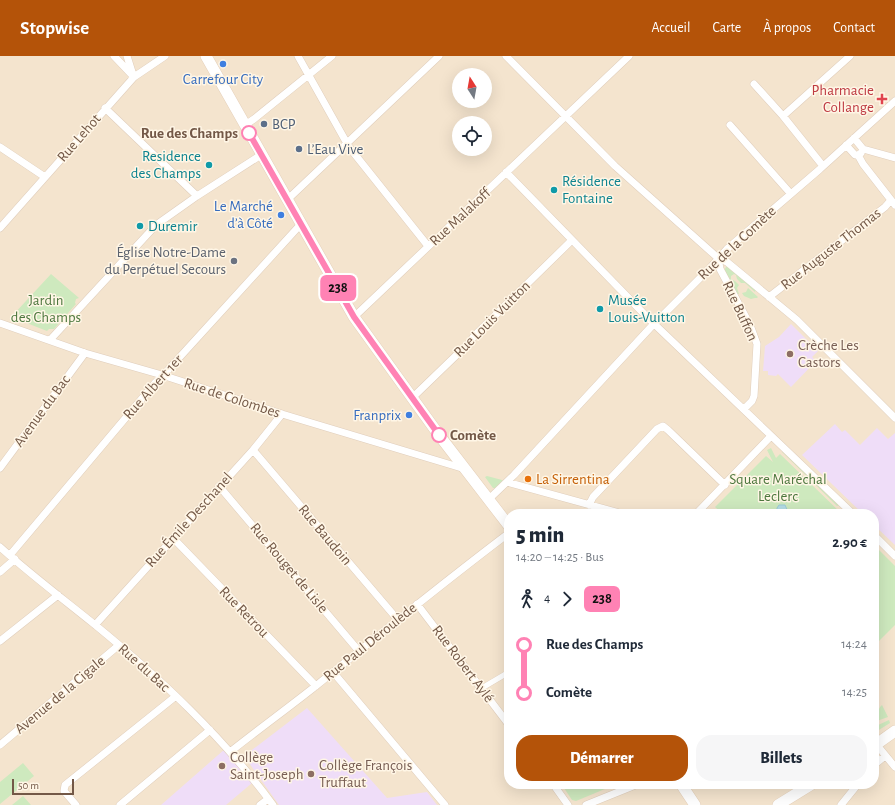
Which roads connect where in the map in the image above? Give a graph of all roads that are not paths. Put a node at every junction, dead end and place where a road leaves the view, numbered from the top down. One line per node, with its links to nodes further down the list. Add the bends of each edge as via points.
1 (114, 56): 12 (street)
2 (127, 56): 12 (street)
3 (165, 56): 12 (street, Rue Lehot)
4 (206, 56): 18 (main road)
5 (298, 56): 11 (street)
6 (332, 56): 11 (street)
7 (439, 56): 21 (street)
8 (506, 56): 17 (street)
9 (629, 56): 17 (street, Rue Malakoff)
10 (850, 56): 16 (street)
11 (308, 75): 18 (street); 21 (street)
12 (134, 77): 15 (street, Rue Lehot)
13 (754, 84): 16 (street)
14 (895, 101): 20 (street, Rue de la Comète)
15 (105, 108): 29 (street, Rue Lehot); 31 (street)
16 (783, 116): 27 (street)
17 (566, 117): 28 (street, Rue Malakoff); 38 (street, via 615,166)
18 (245, 125): 25 (main road)
19 (730, 125): 30 (street)
20 (854, 138): 22 (street, Rue de la Comète); 24 (street)
21 (347, 142): 32 (street); 37 (street)
22 (846, 145): 24 (street, via 855,155); 27 (street, Rue de la Comète)
23 (0, 147): 29 (street)
24 (860, 152): 26 (street); 33 (street, via 863,164)
25 (261, 155): 31 (street); 32 (main road)
26 (895, 158)
27 (823, 166): 30 (street, Rue de la Comète)
28 (506, 172): 36 (street); 37 (street, Rue Malakoff)
29 (45, 177): 35 (street, Rue Lehot)
30 (791, 194): 38 (street, Rue de la Comète)
31 (197, 196): 43 (street, via 156,225)
32 (288, 199): 34 (main road)
33 (893, 203): 39 (street, Rue Auguste Thomas)
34 (301, 224): 40 (main road); 45 (street, Rue Albert 1er)
35 (0, 228)
36 (572, 240): 42 (street); 46 (street, Rue Louis Vuitton)
37 (428, 246): 40 (street, Rue Malakoff)
38 (718, 258): 39 (street, via 727,262); 42 (street, Rue de la Comète); 47 (street, Rue Buffon, via 720,269 750,325 757,344 754,396)
39 (769, 297): 49 (street, via 810,332)
40 (354, 317): 46 (main road)
41 (0, 323): 43 (street, Rue de Colombes)
42 (655, 324): 47 (street); 54 (street, Rue de la Comète)
43 (50, 340): 44 (street, Rue de Colombes)
44 (85, 353): 45 (street, Rue de Colombes); 52 (street, Avenue du Bac)
45 (162, 376): 48 (street, Rue de Colombes); 68 (street, Rue Albert 1er)
46 (412, 398): 53 (main road)
47 (744, 409): 50 (street)
48 (282, 414): 51 (street, Rue Émile Deschanel); 53 (street, Rue de Colombes)
49 (895, 418)
50 (771, 436): 55 (street); 61 (street)
51 (253, 450): 56 (street, Rue Émile Deschanel); 72 (street, Rue Baudoin)
52 (0, 468)
53 (466, 470): 57 (main road)
54 (507, 482): 57 (street, Rue de la Comète); 58 (street)
55 (725, 485): 58 (street, via 663,426 641,446); 60 (street)
56 (219, 486): 64 (street, Rue Émile Deschanel); 76 (street, Rue Rouget de Lisle)
57 (489, 499): 62 (main road)
58 (589, 505): 59 (street)
59 (604, 509)
60 (701, 509)
61 (848, 509)
62 (504, 519)
63 (504, 537): 71 (street, Rue Paul Déroulède)
64 (173, 538): 73 (street, Rue Émile Deschanel); 79 (street, Rue Retrou)
65 (879, 540): 67 (street)
66 (0, 547): 68 (street, Rue du Bac)
67 (895, 556)
68 (12, 557): 69 (street, Rue Albert 1er); 70 (street, Rue du Bac)
69 (0, 572)
70 (58, 595): 73 (street, Rue du Bac); 74 (street)
71 (417, 604): 72 (street, Rue Paul Déroulède); 80 (street, Rue Robert Aylé)
72 (398, 620): 76 (street, Rue Paul Déroulède)
73 (95, 625): 75 (street, Rue du Bac)
74 (0, 641)
75 (119, 645): 81 (street, Rue du Bac); 86 (street, Avenue de la Cigale)
76 (358, 650): 77 (street, Rue Paul Déroulède)
77 (333, 672): 79 (street, Rue Paul Déroulède); 102 (street)
78 (504, 675): 80 (street)
79 (316, 686): 88 (street, Rue Paul Déroulède)
80 (482, 688): 82 (street, Rue Robert Aylé)
81 (176, 696): 83 (street, Rue du Bac); 98 (street, via 65,785 64,791)
82 (504, 717)
83 (210, 730): 88 (street, Rue du Bac); 99 (street)
84 (895, 731): 85 (main road)
85 (879, 742)
86 (0, 745)
87 (879, 749): 89 (street)
88 (230, 752): 97 (street, Rue du Bac)
89 (885, 756): 90 (street); 91 (street)
90 (879, 761)
91 (895, 767)
92 (557, 789): 103 (street)
93 (626, 789): 104 (street)
94 (684, 789): 105 (main road)
95 (804, 789): 106 (main road)
96 (854, 789): 107 (street)
97 (268, 799): 100 (street); 101 (street, Rue du Bac)
98 (76, 805)
99 (120, 805)
100 (260, 805)
101 (273, 805)
102 (445, 805)
103 (568, 805)
104 (586, 805)
105 (695, 805)
106 (778, 805)
107 (841, 805)

